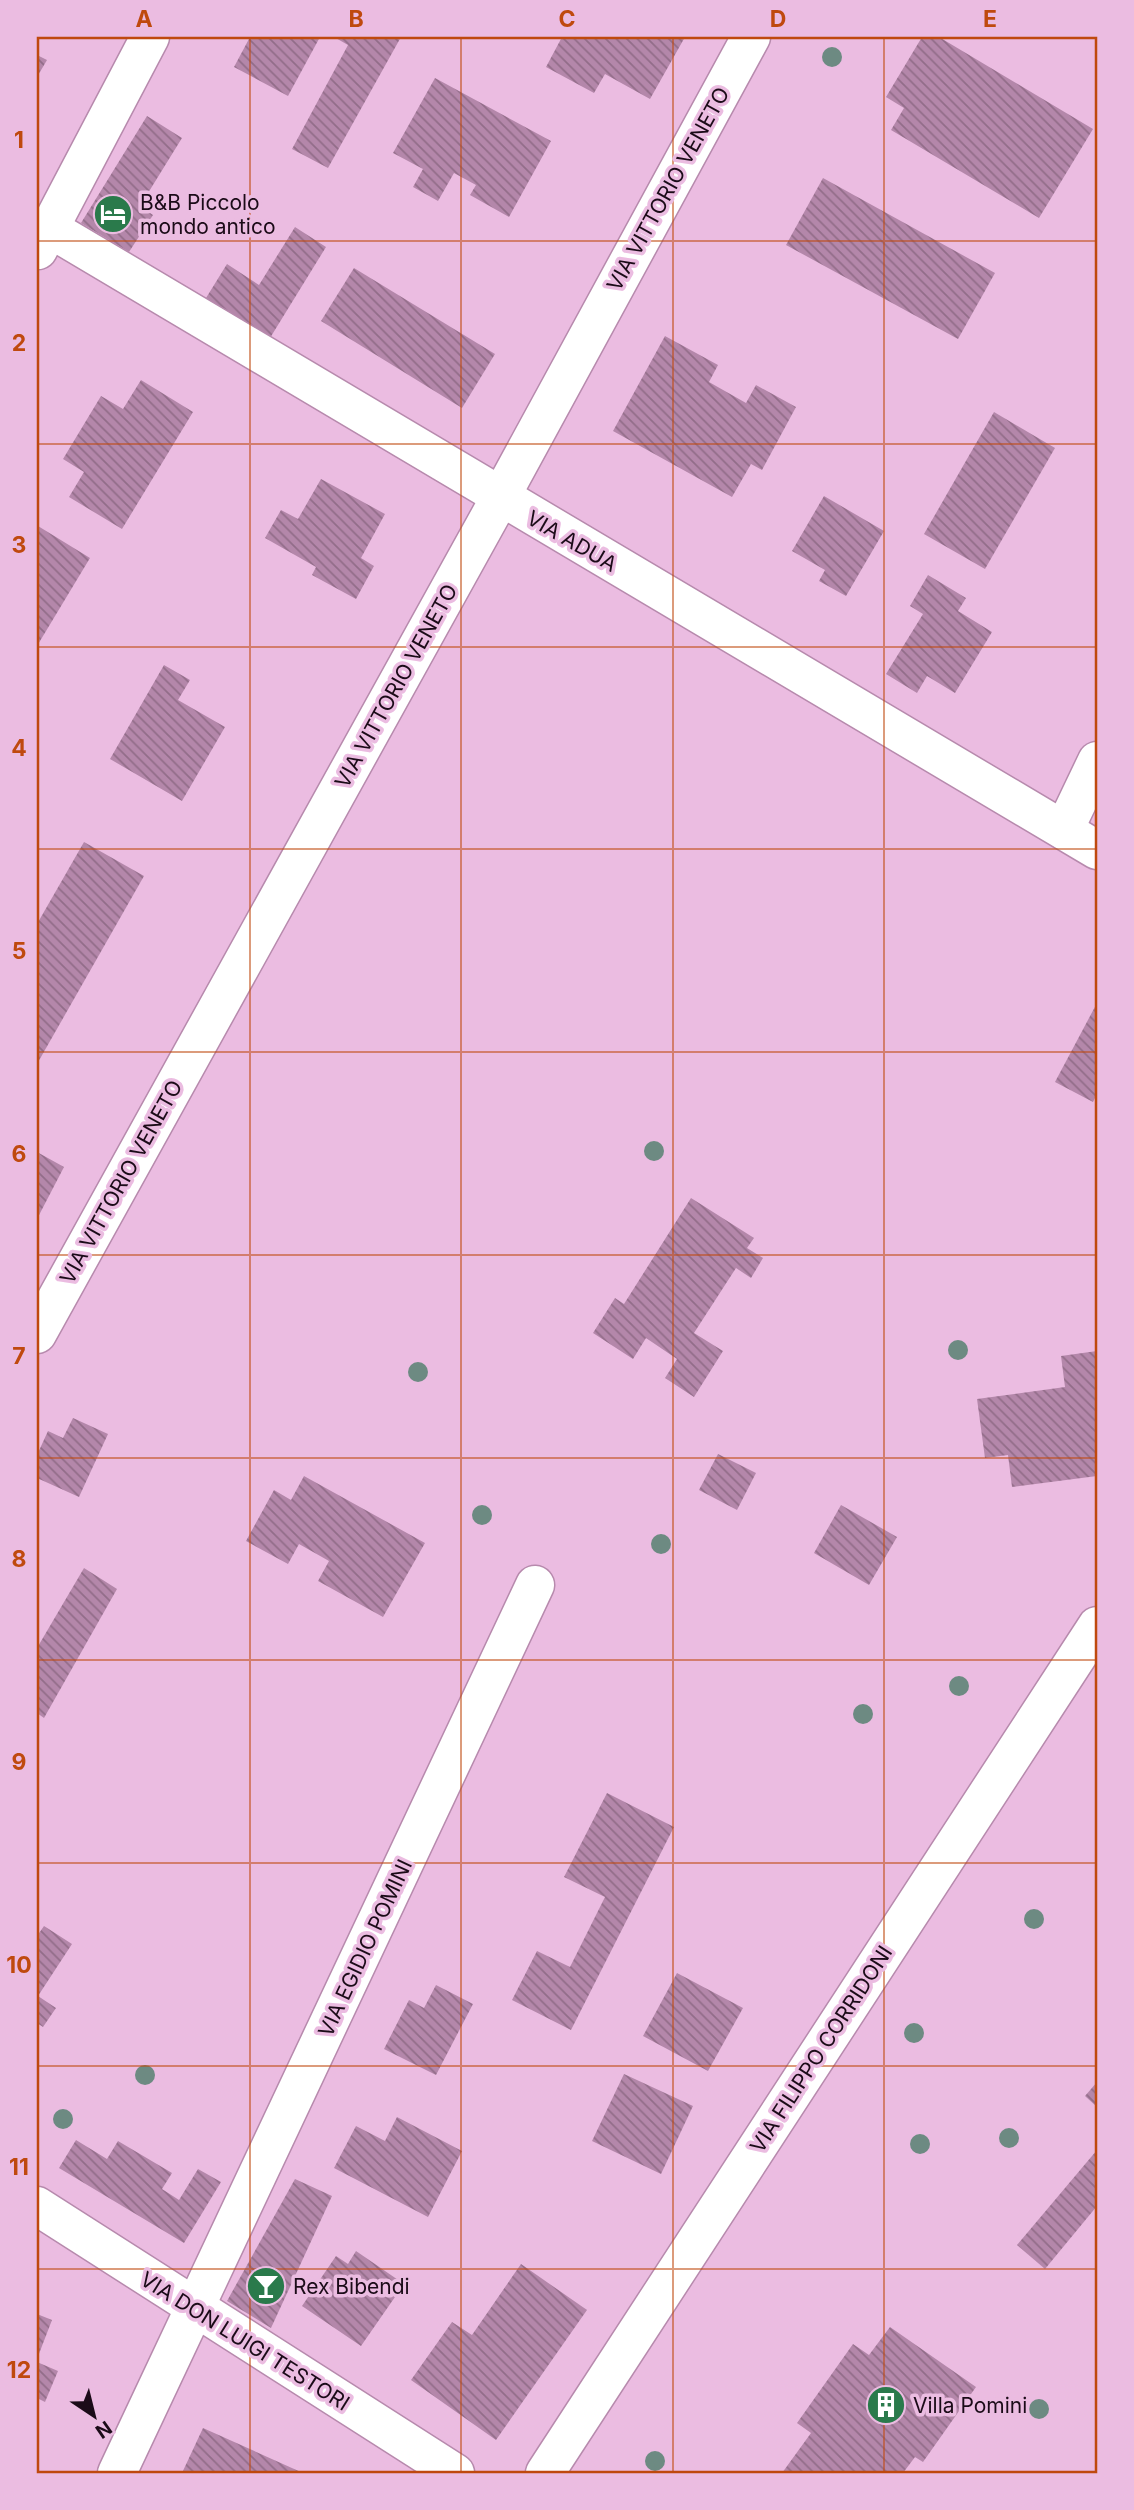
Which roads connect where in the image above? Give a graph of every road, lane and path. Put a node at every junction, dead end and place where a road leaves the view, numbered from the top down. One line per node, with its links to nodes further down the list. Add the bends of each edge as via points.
1 (150, 37): 3 (street)
2 (751, 37): 4 (street, VIA VITTORIO VENETO)
3 (43, 240): 4 (street, VIA ADUA)
4 (500, 498): 6 (street, VIA ADUA); 8 (street, VIA VITTORIO VENETO)
5 (1097, 761): 6 (street)
6 (1064, 830): 7 (street, VIA ADUA)
7 (1097, 850)
8 (37, 1334)
9 (535, 1585): 12 (street, VIA EGIDIO POMINI)
10 (1097, 1626): 15 (street, VIA FILIPPO CORRIDONI)
11 (37, 2206): 12 (street, VIA DON LUIGI TESTORI)
12 (196, 2310): 13 (street, VIA EGIDIO POMINI); 14 (street, VIA DON LUIGI TESTORI)
13 (117, 2473)
14 (455, 2473)
15 (545, 2473)

